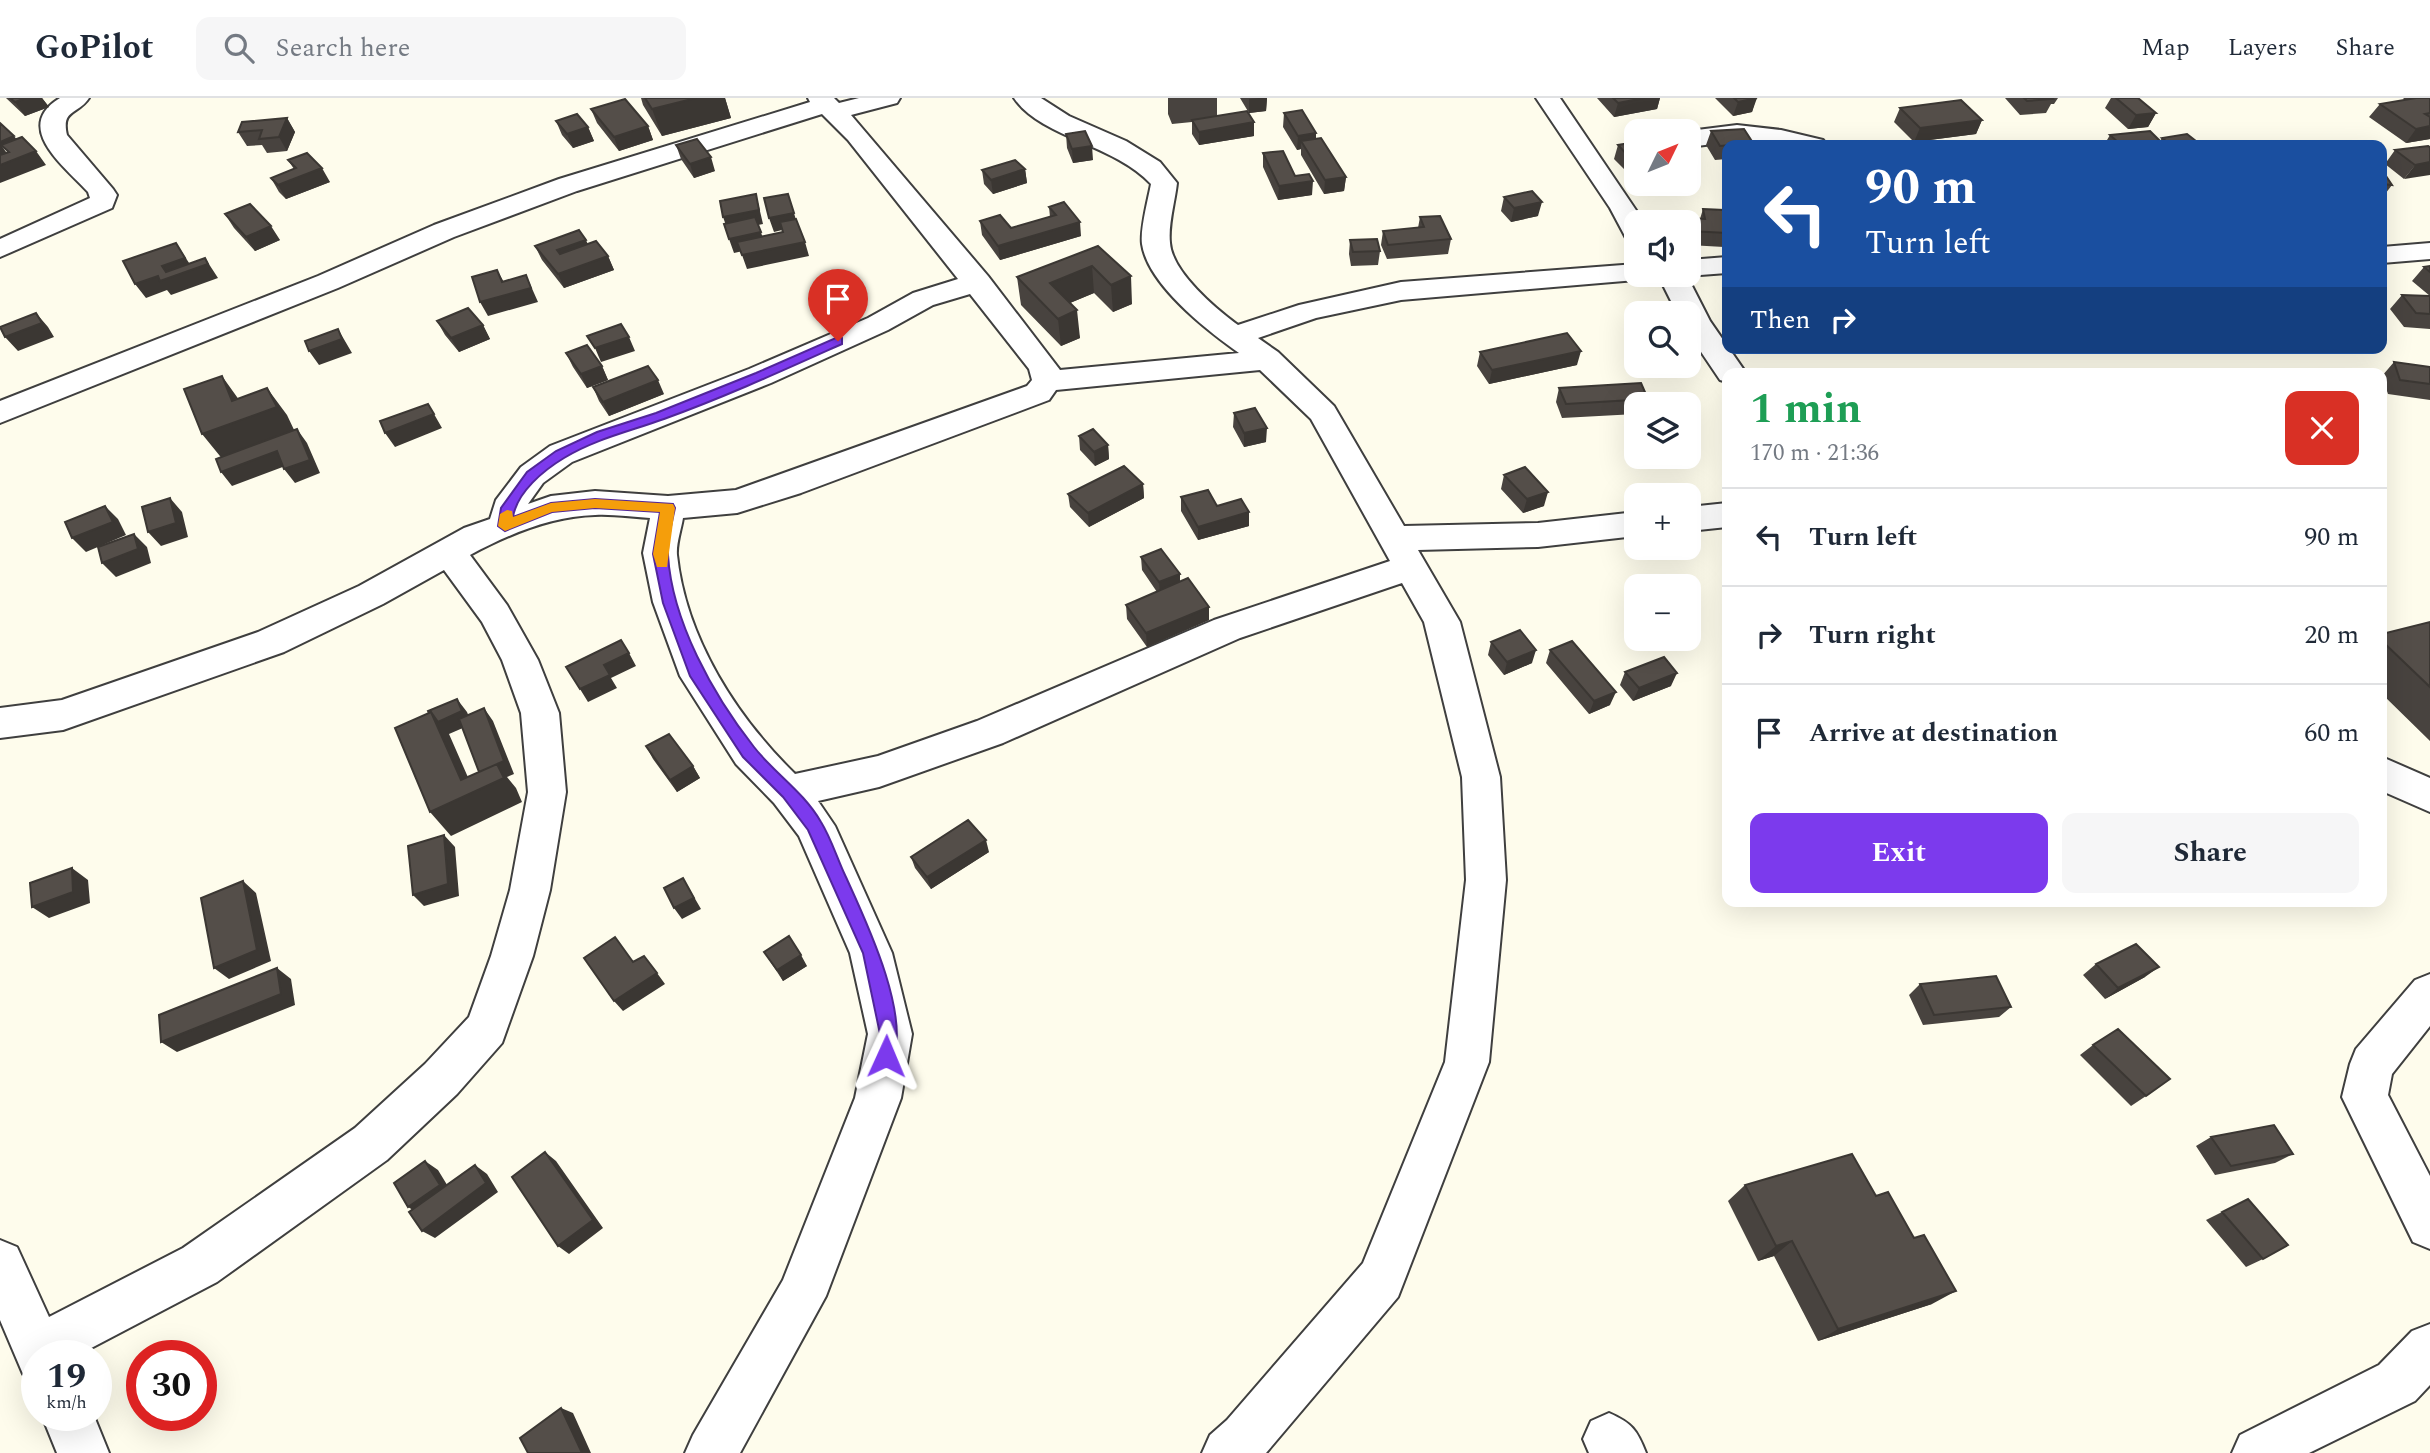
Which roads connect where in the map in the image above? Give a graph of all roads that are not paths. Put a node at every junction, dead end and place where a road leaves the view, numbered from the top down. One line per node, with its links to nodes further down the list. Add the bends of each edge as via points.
1 (78, 98): 11 (street, via 55,113 52,135 99,187 103,202)
2 (888, 98): 5 (street)
3 (1026, 98): 19 (street, via 1073,130 1152,167 1164,183 1156,244 1170,275 1209,318)
4 (1548, 98): 9 (street)
5 (827, 105): 17 (street); 23 (street, via 568,185)
6 (1701, 137): 7 (street, via 1745,131)
7 (1796, 140)
8 (1620, 151): 9 (street)
9 (1586, 157): 10 (street)
10 (1624, 210)
11 (0, 249)
12 (2430, 251): 13 (street)
13 (2387, 255)
14 (1722, 265): 15 (street)
15 (1701, 267)
16 (1624, 273): 19 (street, via 1401,291 1310,311)
17 (978, 282): 22 (street, via 1044,367); 28 (street, via 923,299 760,376 561,454 532,475 508,508)
18 (1678, 287): 21 (street)
19 (1235, 336): 20 (street)
20 (1267, 359): 22 (street); 30 (street, via 1323,413)
21 (1728, 368)
22 (1047, 381): 24 (street, via 1038,393 789,485 737,501)
23 (0, 414)
24 (668, 508): 28 (street, via 595,503 551,508); 33 (street, via 660,554 670,603 698,676 749,753)
25 (1722, 516): 26 (street)
26 (1701, 518)
27 (1624, 525): 30 (street)
28 (505, 526): 29 (street)
29 (449, 552): 31 (street, via 271,642 63,715); 39 (street, via 495,614 520,660 540,713 547,792 530,890 487,1029 371,1144 200,1265)
30 (1403, 552): 33 (street, via 990,732 879,771); 44 (street, via 1442,622 1481,777 1486,880 1467,1062 1381,1279)
31 (0, 723)
32 (2387, 775): 34 (street)
33 (788, 792): 43 (street, via 815,826 843,884 871,953 890,1034 878,1098 801,1296)
34 (2430, 796)
35 (2430, 994): 36 (street, via 2372,1064 2365,1097)
36 (2430, 1225)
37 (0, 1264): 38 (street)
38 (35, 1340)
39 (62, 1340)
40 (2430, 1349): 45 (street, via 2397,1384)
41 (74, 1431): 42 (street)
42 (83, 1453)
43 (711, 1453)
44 (1228, 1453)
45 (2258, 1453)

